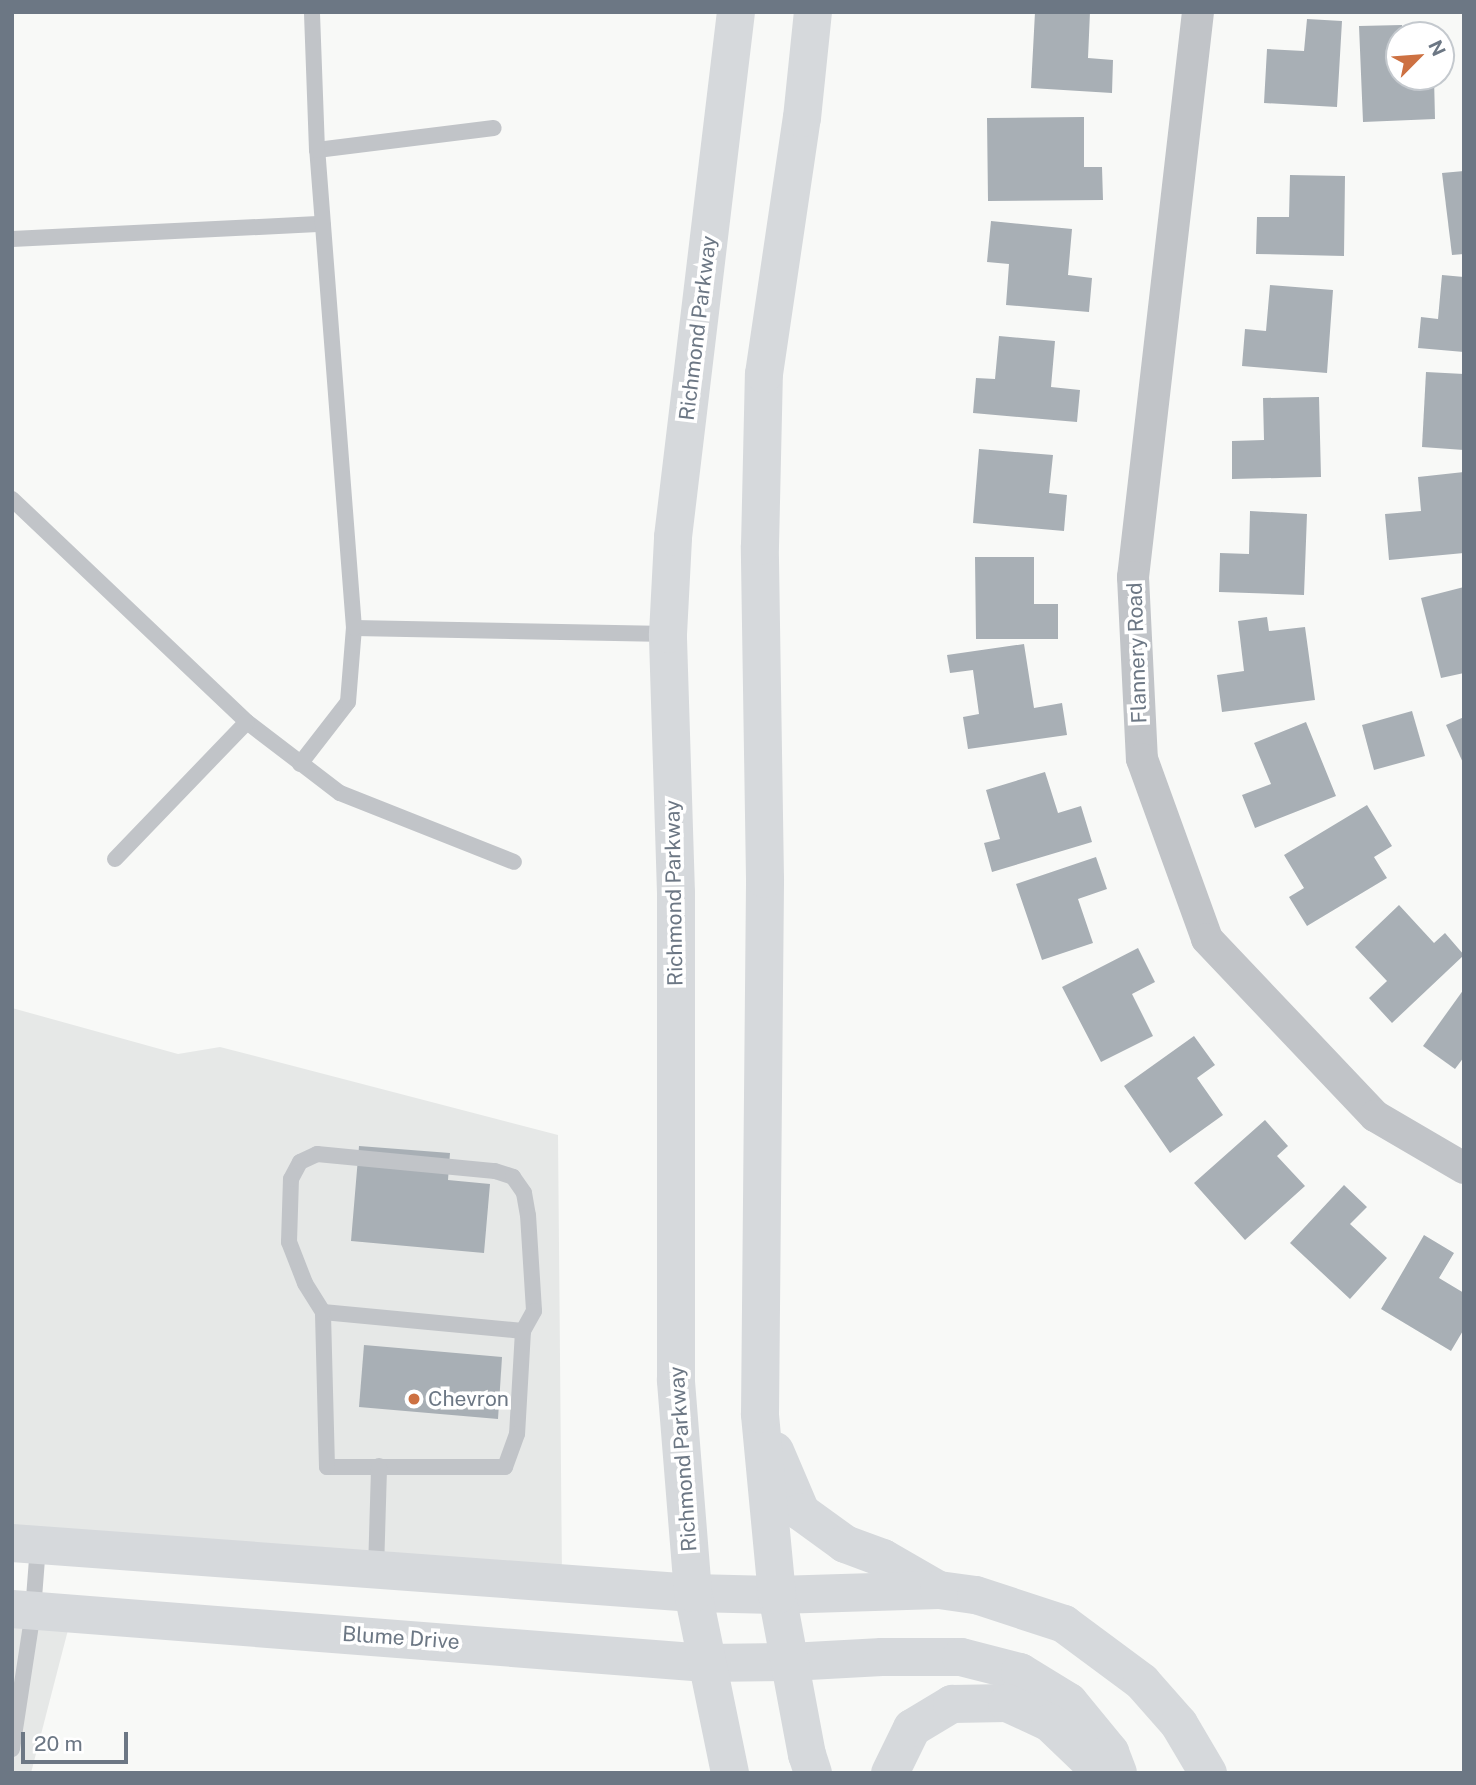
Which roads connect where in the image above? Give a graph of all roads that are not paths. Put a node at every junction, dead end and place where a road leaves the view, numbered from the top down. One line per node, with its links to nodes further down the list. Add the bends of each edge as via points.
1 (312, 12): 6 (lane)
2 (736, 12): 11 (main road, Richmond Parkway, via 673,537)
3 (813, 12): 19 (main road, via 803,118 764,374)
4 (1198, 12): 16 (street, Flannery Road, via 1133,577 1142,759 1207,939 1375,1116)
5 (494, 128): 6 (lane)
6 (317, 150): 7 (lane)
7 (323, 224): 8 (lane); 10 (lane)
8 (12, 239)
9 (12, 499): 12 (lane)
10 (354, 628): 11 (lane); 13 (lane, via 348,702)
11 (668, 634): 24 (main road, Richmond Parkway, via 676,893 676,1380)
12 (247, 722): 13 (lane); 14 (lane)
13 (300, 764): 15 (lane, via 340,793)
14 (115, 859)
15 (514, 862)
16 (1464, 1168)
17 (323, 1312): 18 (lane); 18 (lane, via 305,1283 289,1242 291,1179 300,1162 317,1154 495,1171 513,1177 524,1193 528,1214 534,1311); 20 (lane, via 327,1467)
18 (523, 1331): 20 (lane, via 517,1434 505,1467)
19 (760, 1415): 23 (main road, via 801,1512 845,1545 883,1558); 25 (main road)
20 (379, 1466): 22 (lane)
21 (25, 1544): 22 (main road); 26 (lane)
22 (376, 1570): 24 (main road)
23 (939, 1590): 25 (main road); 35 (main road, via 976,1595 1064,1624 1101,1648 1142,1682 1180,1724)
24 (693, 1593): 25 (main road); 28 (main road, Richmond Parkway)
25 (777, 1595): 27 (main road)
26 (23, 1610): 28 (main road, Blume Drive); 29 (lane)
27 (790, 1662): 28 (main road, Blume Drive); 31 (main road); 34 (main road, Blume Drive, via 961,1657 1020,1672 1069,1702 1110,1752)
28 (706, 1663): 30 (main road, Richmond Parkway)
29 (12, 1749)
30 (730, 1773)
31 (813, 1773)
32 (890, 1773): 33 (main road, via 912,1728 952,1704 1007,1703 1049,1723)
33 (1102, 1773)
34 (1118, 1773)
35 (1208, 1773)

